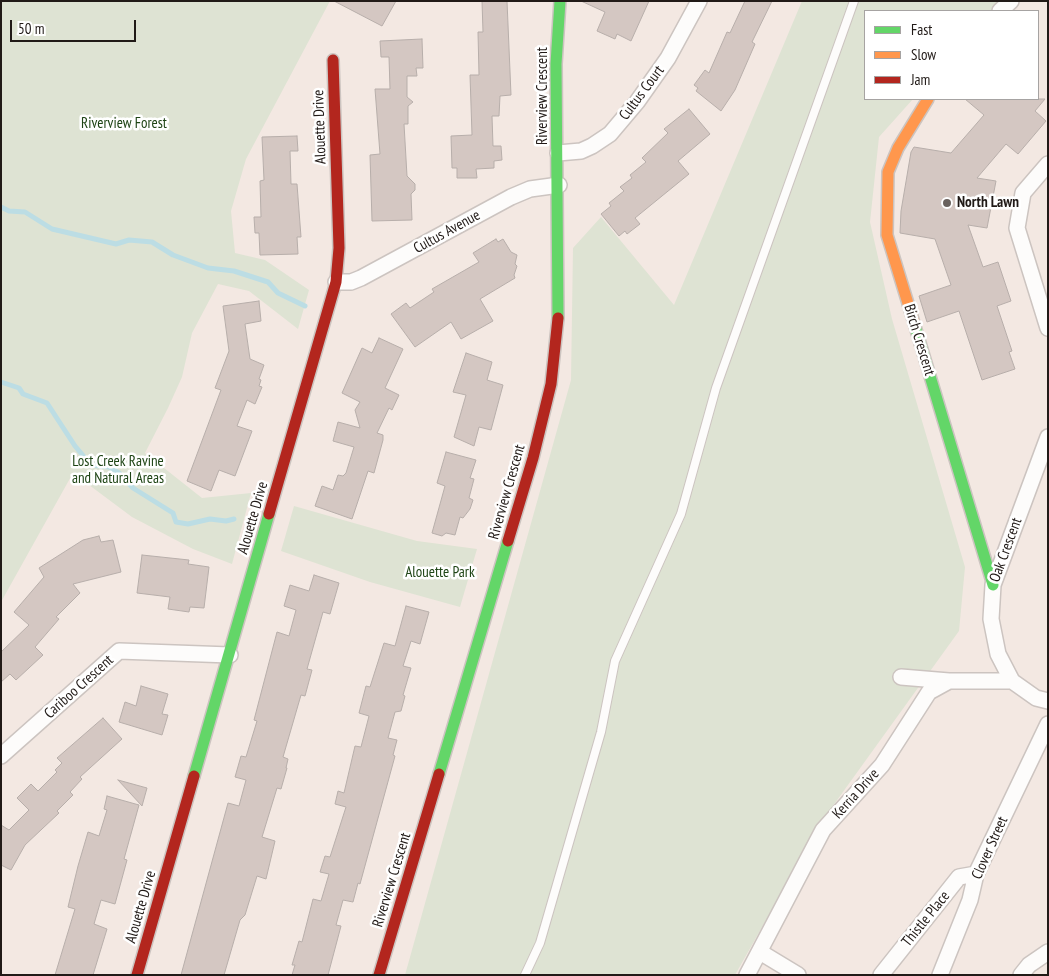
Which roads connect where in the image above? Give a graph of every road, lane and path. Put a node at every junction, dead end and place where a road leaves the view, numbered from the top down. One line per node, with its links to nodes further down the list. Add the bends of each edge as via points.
1 (560, 1): 8 (street, Riverview Crescent, via 556,64)
2 (699, 1): 8 (street, Cultus Court, via 668,58 616,128 581,151)
3 (854, 1): 27 (lane, via 716,388 681,514 615,661 601,732 540,943)
4 (1011, 1): 5 (street)
5 (1001, 10)
6 (333, 60): 11 (street, Alouette Drive, via 339,248)
7 (927, 100): 14 (street, Birch Crescent, via 898,148 888,172 887,235)
8 (558, 153): 10 (street, Riverview Crescent)
9 (1048, 164): 12 (street, via 1023,193 1017,228)
10 (559, 185): 11 (street, Cultus Avenue, via 520,193 361,278); 26 (street, Riverview Crescent, via 558,323 544,414)
11 (336, 282): 15 (street, Alouette Drive)
12 (1048, 328)
13 (1048, 437): 14 (street, Oak Crescent)
14 (993, 585): 18 (street, Oak Crescent, via 991,619 998,654)
15 (230, 655): 21 (street, Cariboo Crescent, via 119,651); 25 (street, Alouette Drive)
16 (901, 677): 17 (street)
17 (949, 681): 18 (street); 23 (street, Kerria Drive, via 929,692 882,764 823,830)
18 (1012, 681): 19 (street, Oak Crescent, via 1036,698)
19 (1048, 701)
20 (1048, 724): 22 (street, Clover Street)
21 (1, 756)
22 (976, 874): 30 (street, Thistle Place, via 959,877); 31 (street, Clover Street, via 970,900)
23 (760, 952): 28 (street, Kerria Drive); 29 (street)
24 (1048, 952): 32 (street, via 1029,965)
25 (137, 975)
26 (380, 975)
27 (524, 975)
28 (747, 975)
29 (798, 975)
30 (882, 975)
31 (940, 975)
32 (1022, 975)

